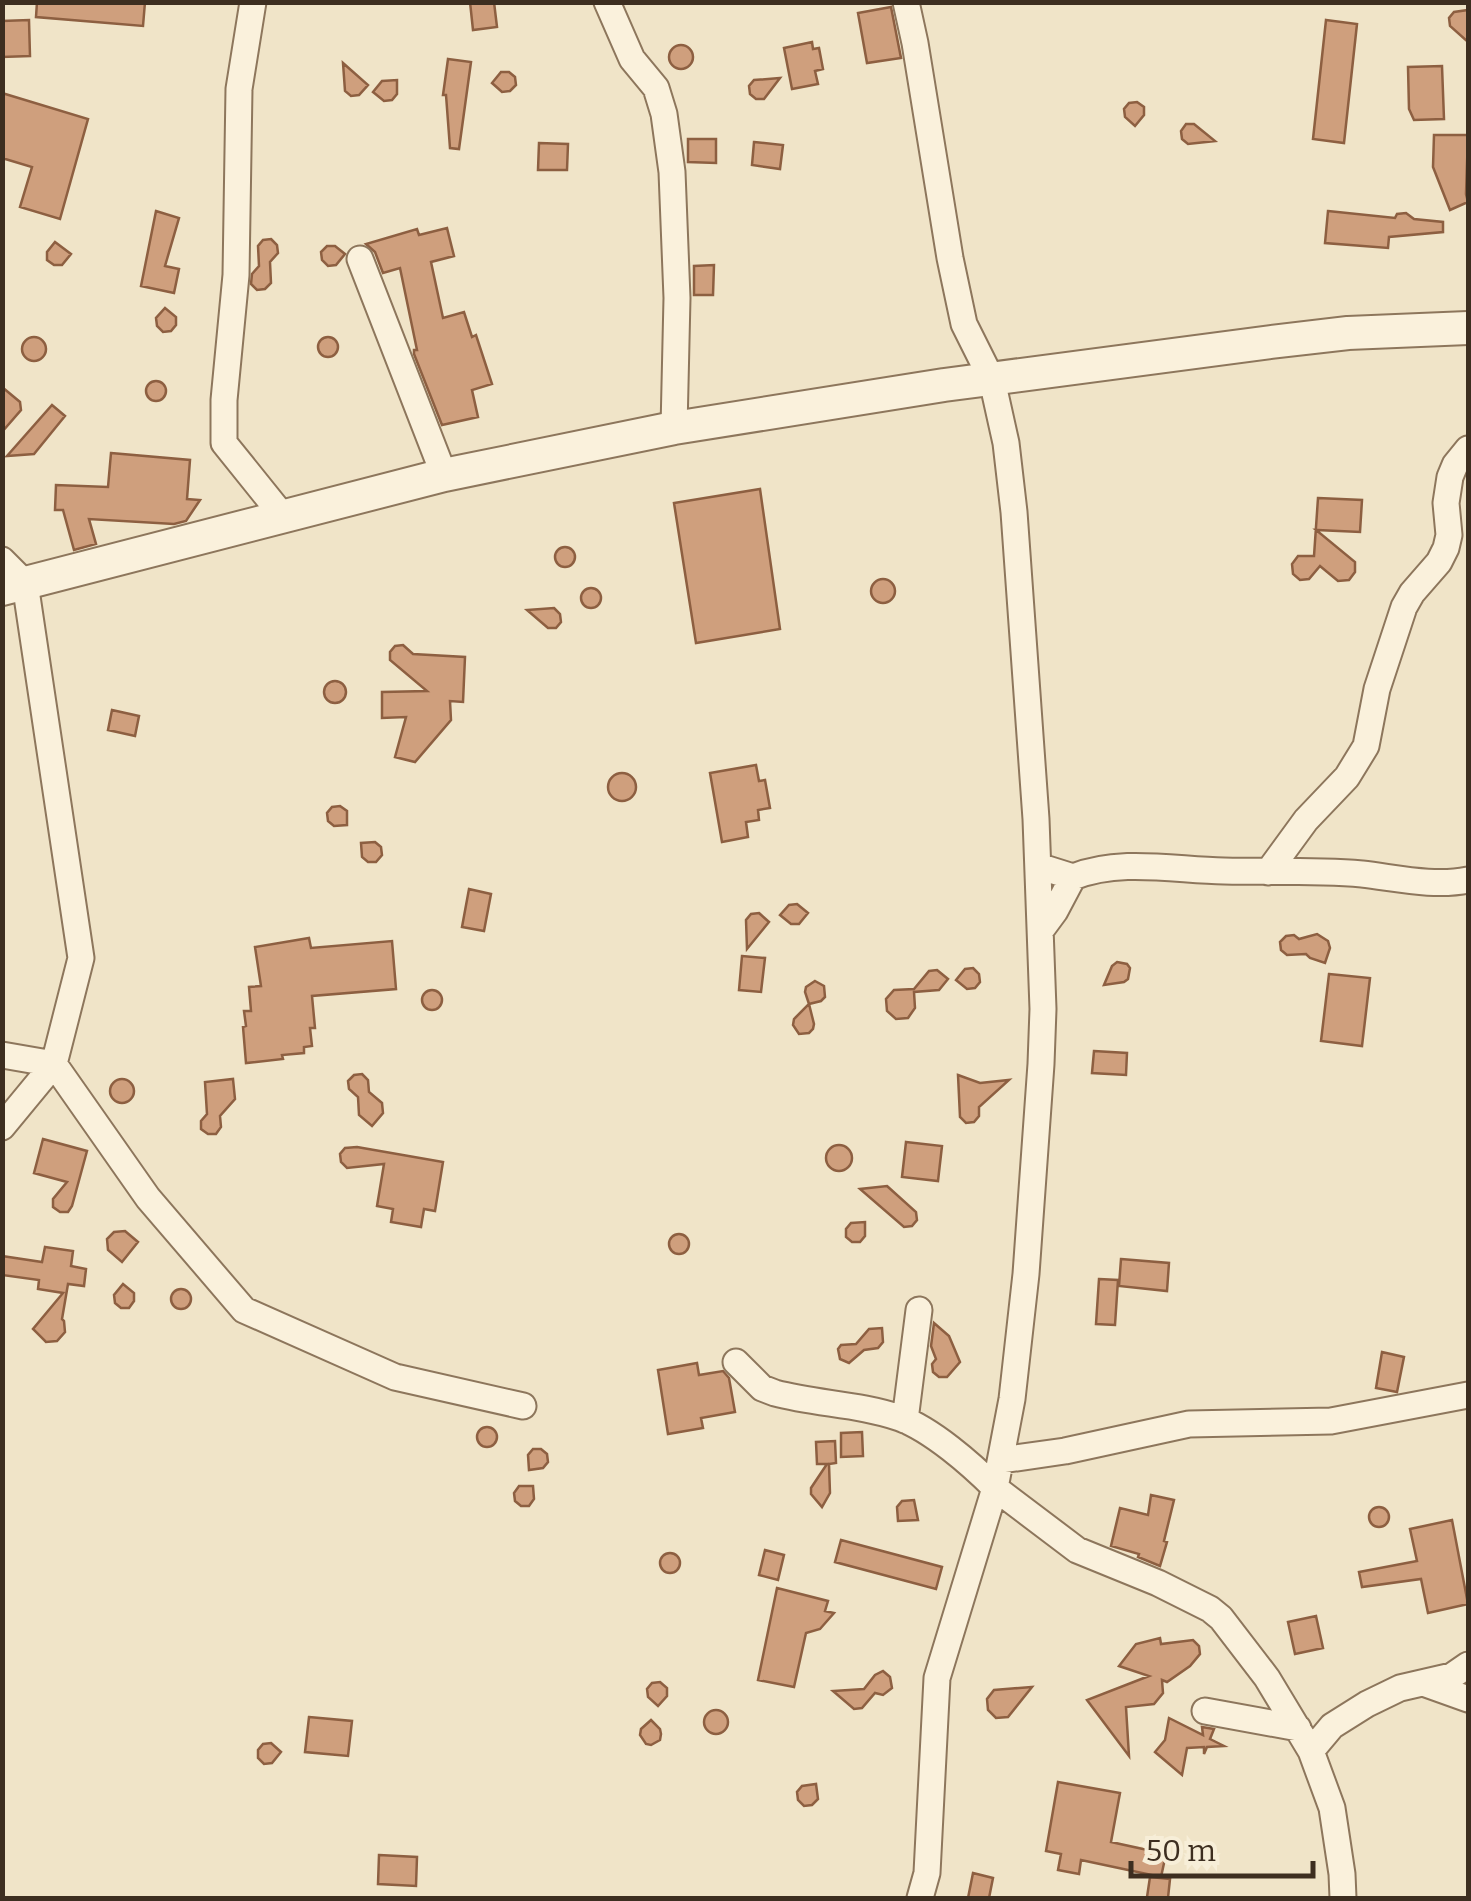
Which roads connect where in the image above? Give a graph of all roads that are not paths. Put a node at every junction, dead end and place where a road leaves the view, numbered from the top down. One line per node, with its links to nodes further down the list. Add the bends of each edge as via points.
1 (253, 2): 10 (street, via 239,89 224,443)
2 (608, 2): 7 (street, via 664,114 677,298)
3 (906, 2): 6 (street, via 964,324)
4 (360, 258): 9 (street)
5 (1468, 328): 6 (street, via 1329,335)
6 (992, 380): 7 (street); 12 (street, via 1014,512)
7 (674, 428): 9 (street)
8 (1468, 448): 13 (street, via 1450,477 1446,548 1404,607 1366,746)
9 (444, 475): 10 (street)
10 (282, 516): 11 (street, via 124,559)
11 (10, 578): 18 (street, via 81,958)
12 (1038, 866): 14 (street); 16 (street)
13 (1268, 872): 14 (street, via 1124,866); 15 (street)
14 (1072, 877): 16 (street)
15 (1468, 880)
16 (1040, 930): 25 (street, via 1036,1152)
17 (2, 1055): 18 (street)
18 (54, 1064): 19 (street); 23 (street, via 148,1198 244,1310 395,1377)
19 (2, 1127)
20 (919, 1310): 24 (street)
21 (736, 1362): 24 (street, via 762,1388)
22 (1468, 1395): 25 (street, via 1331,1421 1188,1424 1065,1452)
23 (523, 1406)
24 (905, 1420): 26 (street)
25 (1002, 1454): 26 (street); 27 (street)
26 (966, 1460): 27 (street)
27 (995, 1488): 32 (street, via 1076,1550 1210,1609 1238,1637); 34 (street, via 937,1678 927,1873)
28 (1468, 1665): 29 (street)
29 (1426, 1684): 30 (street); 33 (street, via 1367,1704 1332,1726)
30 (1468, 1699)
31 (1205, 1711): 32 (street)
32 (1298, 1728): 33 (street)
33 (1311, 1751): 35 (street, via 1332,1808)
34 (920, 1898)
35 (1342, 1898)

